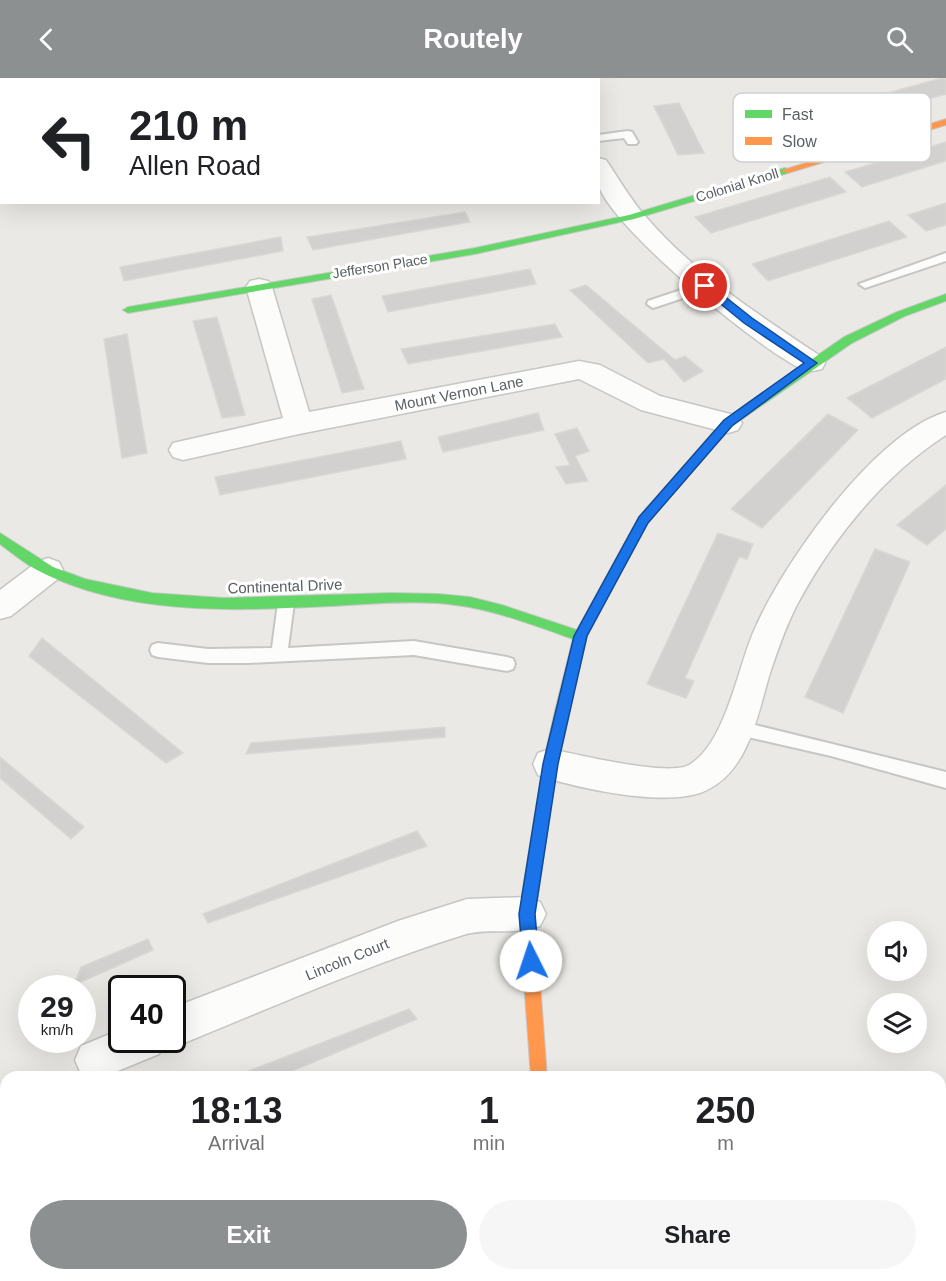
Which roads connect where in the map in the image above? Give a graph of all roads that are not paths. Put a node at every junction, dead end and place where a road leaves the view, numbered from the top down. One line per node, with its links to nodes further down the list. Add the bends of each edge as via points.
1 (946, 122): 2 (street, Colonial Knoll)
2 (931, 127)
3 (600, 138): 4 (lane, via 628,134)
4 (632, 142)
5 (814, 162): 7 (street, Colonial Knoll)
6 (600, 168): 7 (street)
7 (632, 217): 10 (street); 11 (street, Jefferson Place, via 474,251)
8 (946, 257): 9 (lane)
9 (865, 284)
10 (705, 286): 13 (lane); 15 (street, via 748,321)
11 (258, 287): 14 (street, Jefferson Place); 18 (street)
12 (946, 297): 15 (street, via 848,340)
13 (653, 304)
14 (128, 310)
15 (812, 363): 17 (street)
16 (946, 422): 28 (street, via 882,471 836,523 785,597 754,674)
17 (728, 423): 18 (street, Mount Vernon Lane, via 651,403 590,371 579,370); 24 (street, via 643,520)
18 (299, 424): 19 (street, Mount Vernon Lane)
19 (183, 450)
20 (0, 538): 21 (street, Continental Drive)
21 (48, 570): 22 (street, Continental Drive, via 93,586 150,598 207,604); 23 (street)
22 (286, 603): 24 (street, Continental Drive, via 406,597 453,600 495,608); 26 (lane)
23 (0, 607)
24 (580, 636): 29 (street)
25 (158, 650): 26 (lane, via 208,656)
26 (279, 654): 27 (lane, via 414,648)
27 (507, 664)
28 (739, 728): 29 (street, via 721,758 696,780 659,783); 30 (lane)
29 (550, 764): 31 (street)
30 (946, 780)
31 (527, 914): 32 (street, Lincoln Court, via 467,916 398,939); 35 (street)
32 (186, 1023)
33 (112, 1053): 34 (street)
34 (94, 1060)
35 (539, 1071)

